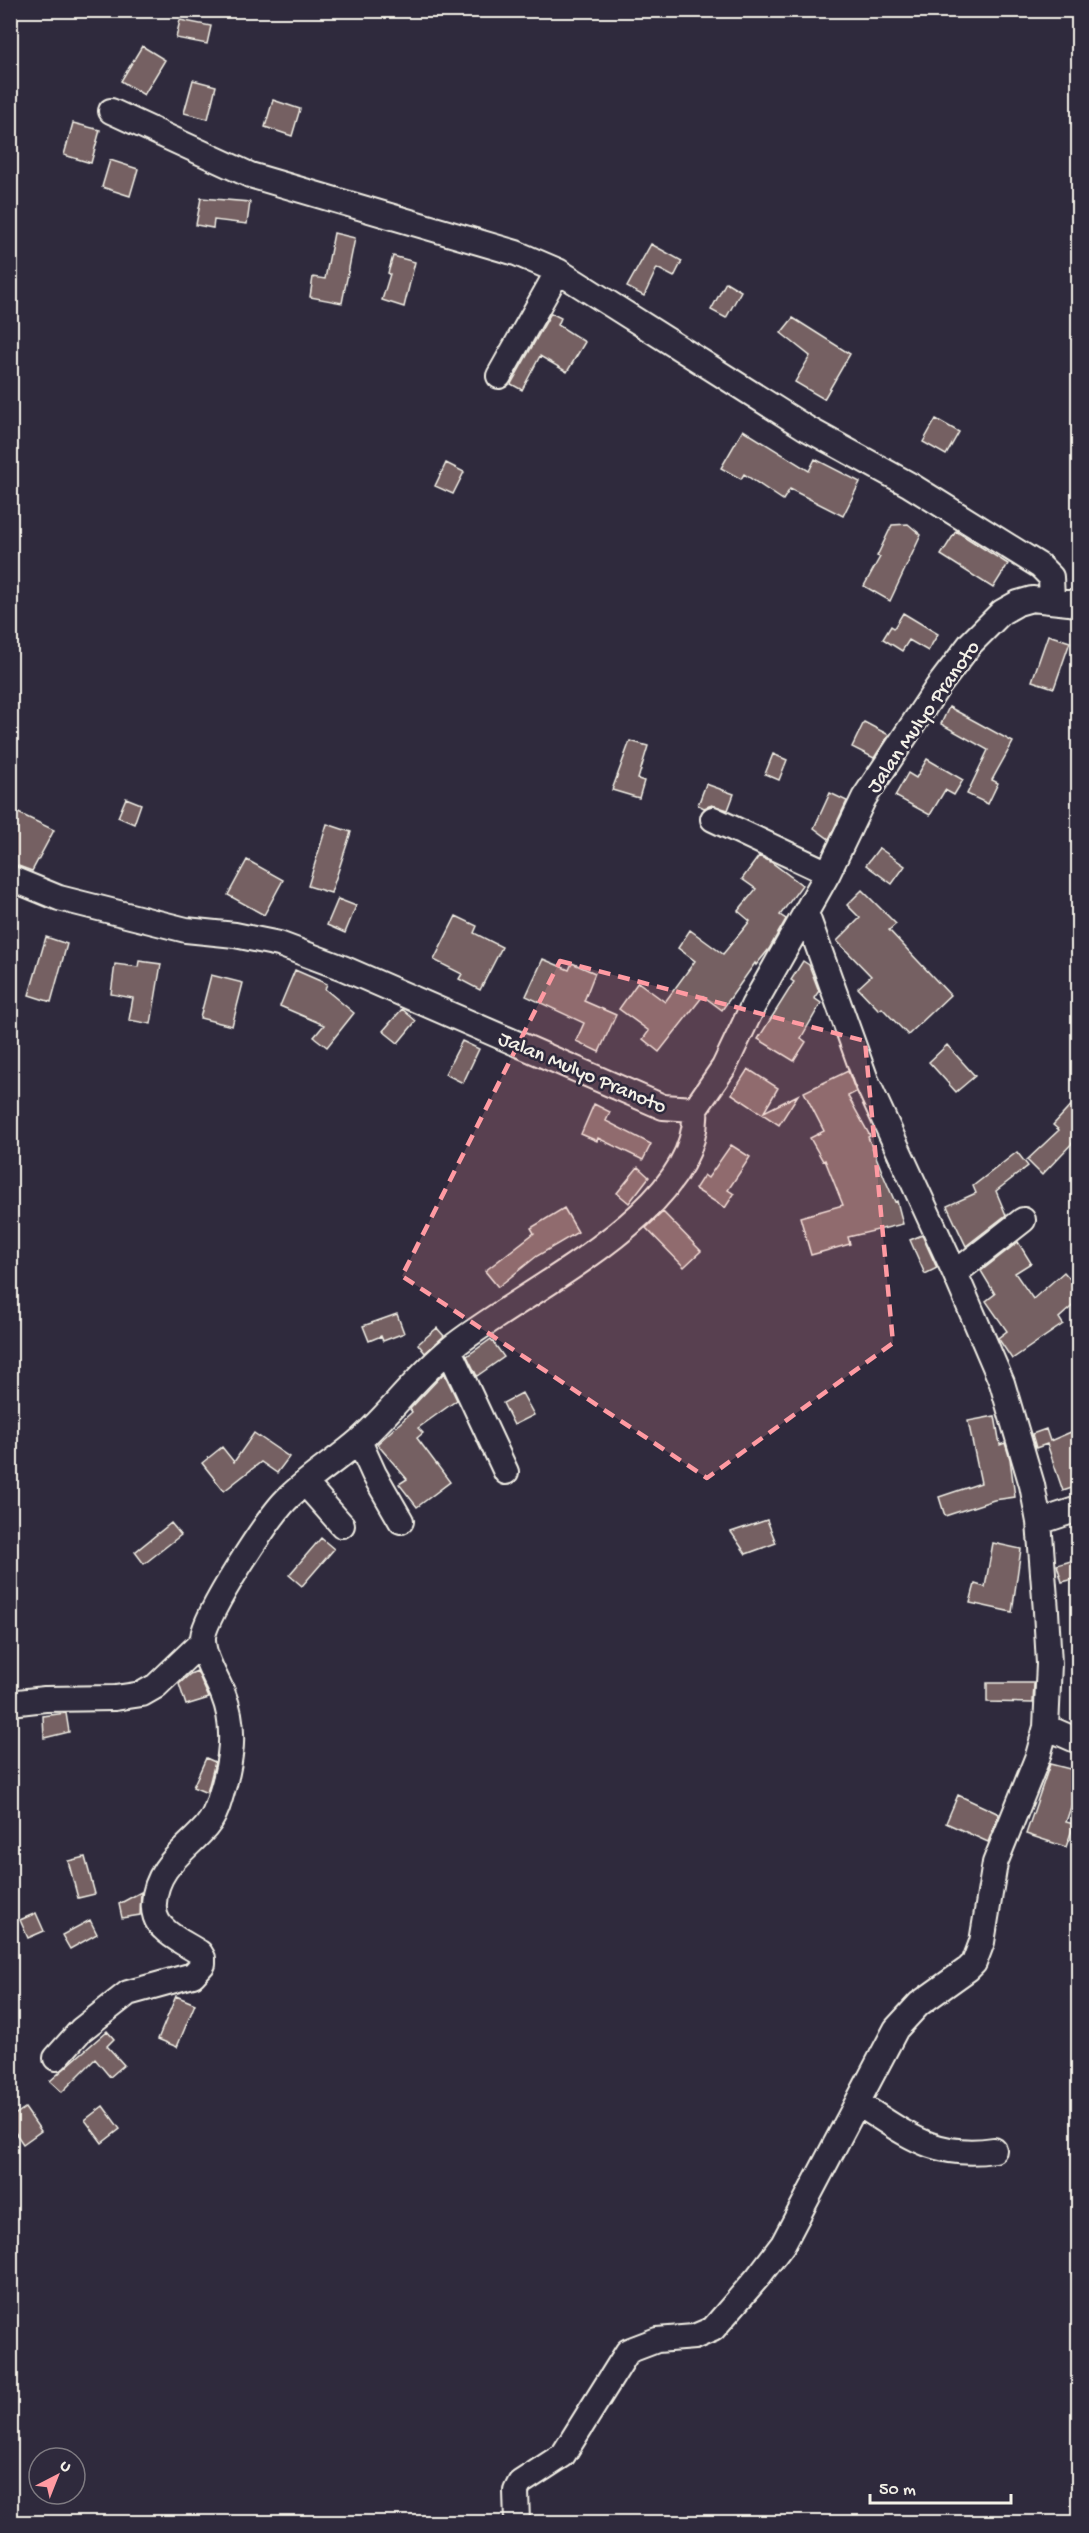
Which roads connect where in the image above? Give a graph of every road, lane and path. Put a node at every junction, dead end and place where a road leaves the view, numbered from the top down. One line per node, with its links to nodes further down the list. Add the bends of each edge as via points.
1 (111, 111): 2 (street, via 250,175 516,253)
2 (558, 271): 3 (street); 4 (street, via 806,428 910,485 1040,566 1051,578)
3 (499, 376)
4 (1052, 600): 5 (street, Jalan Mulyo Pranoto); 7 (street, Jalan Mulyo Pranoto, via 1018,603 1002,612 971,643 864,798)
5 (1078, 604)
6 (713, 819): 7 (street)
7 (828, 873): 9 (street, Jalan Mulyo Pranoto)
8 (10, 878): 10 (street, Jalan Mulyo Pranoto, via 59,898 175,927 279,944 663,1107)
9 (806, 914): 10 (street, Jalan Mulyo Pranoto, via 753,1006 724,1067); 12 (street, via 866,1080)
10 (695, 1109): 13 (street, via 691,1144 668,1185 642,1214)
11 (1023, 1220): 12 (street)
12 (955, 1273): 19 (street, via 1002,1383 1032,1485)
13 (449, 1350): 14 (street); 15 (street)
14 (359, 1440): 16 (street); 18 (street)
15 (506, 1472)
16 (305, 1483): 20 (street); 21 (street, via 272,1517 239,1567 209,1620)
17 (1078, 1509): 19 (street)
18 (401, 1521)
19 (1038, 1522): 23 (street, via 1049,1664)
20 (342, 1525)
21 (203, 1641): 22 (street, via 156,1686 142,1694); 25 (street, via 225,1698 231,1756 216,1812 165,1867 157,1882 153,1912 162,1928 200,1953 203,1964 194,1975 128,1993 81,2031)
22 (10, 1703)
23 (1046, 1727): 24 (street); 26 (street, via 997,1857 982,1942 974,1963 907,2014)
24 (1078, 1741)
25 (56, 2058)
26 (857, 2103): 27 (street, via 926,2145 973,2153); 28 (street, via 783,2244 758,2277 713,2329 694,2337 657,2340 628,2350 563,2455 520,2483 516,2491)
27 (993, 2150)
28 (517, 2523)

